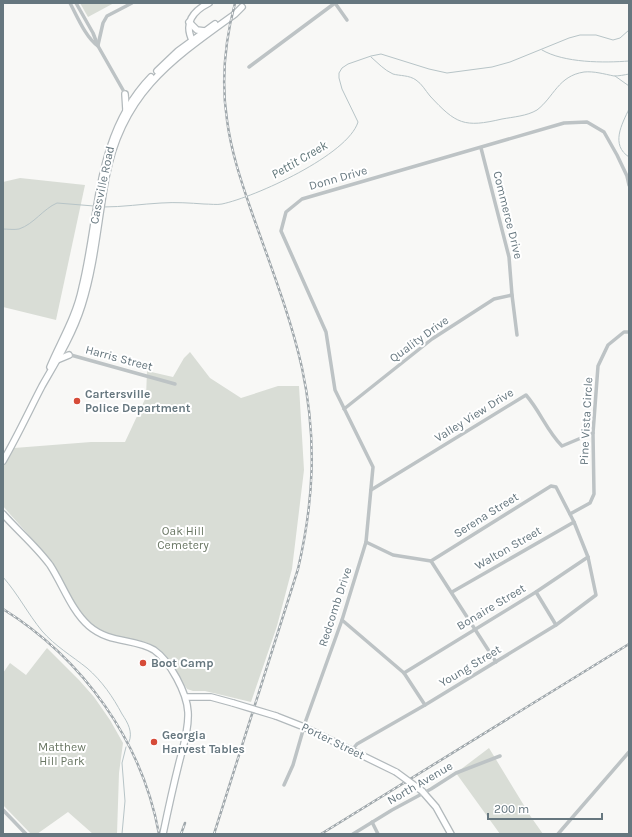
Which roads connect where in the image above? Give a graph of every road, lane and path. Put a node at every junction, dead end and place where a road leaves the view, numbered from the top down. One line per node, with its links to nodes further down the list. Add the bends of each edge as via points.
1 (70, 3): 12 (street, via 88,36)
2 (76, 3): 12 (street)
3 (132, 3): 12 (street, via 107,16)
4 (209, 3): 9 (main road, via 195,12)
5 (247, 3): 7 (main road, Cassville Road)
6 (335, 3): 8 (street); 13 (street)
7 (242, 7): 10 (main road, Cassville Road); 11 (main road, Cassville Road)
8 (347, 20)
9 (190, 22): 10 (main road, via 197,30); 11 (main road, via 189,32)
10 (205, 31): 11 (main road, Cassville Road)
11 (193, 42): 14 (main road, Cassville Road, via 167,60); 16 (main road, Cassville Road)
12 (98, 46): 15 (street)
13 (249, 67)
14 (137, 92): 15 (main road); 16 (main road, Cassville Road)
15 (125, 93): 16 (street); 17 (main road)
16 (132, 104): 17 (main road, Cassville Road); 19 (main road, Cassville Road)
17 (126, 110): 19 (main road, Cassville Road, via 112,141)
18 (481, 148): 20 (street, Donn Drive, via 564,123 587,122 604,132 627,176); 21 (street, Commerce Drive, via 509,257); 29 (street, Donn Drive, via 302,199 286,212 281,231 326,332 335,390)
19 (104, 175): 24 (main road, Cassville Road, via 84,299)
20 (629, 185)
21 (512, 295): 23 (street, Commerce Drive); 29 (street, Quality Drive, via 494,299 432,339)
22 (629, 332): 30 (street, Pine Vista Circle, via 624,332 608,345 598,366)
23 (517, 335)
24 (59, 351): 25 (street, Harris Street); 26 (main road, Cassville Road); 28 (main road, Cassville Road)
25 (69, 354): 26 (main road); 27 (street, Harris Street)
26 (57, 360): 28 (main road, Cassville Road)
27 (175, 384)
28 (42, 387): 31 (main road, Cassville Road)
29 (344, 410): 34 (street, Donn Drive, via 373,468)
30 (593, 433): 34 (street, Valley View Drive, via 562,446 526,395); 36 (street, Pine Vista Circle, via 594,494 590,502)
31 (15, 437): 32 (main road, Cassville Road); 33 (main road, Cassville Road)
32 (3, 454)
33 (3, 461)
34 (371, 490): 38 (street, Redcomb Drive)
35 (3, 514): 48 (main road, via 45,559 87,624 110,638 144,646 157,652)
36 (570, 514): 37 (street); 40 (street, Serena Street, via 556,487 551,486)
37 (574, 522): 39 (street); 41 (street, Walton Street)
38 (366, 542): 40 (street, via 393,555); 43 (street, Redcomb Drive)
39 (588, 557): 42 (street, Bonaire Street); 44 (street, Young Street, via 596,595)
40 (431, 561): 41 (street)
41 (452, 592): 45 (street)
42 (536, 592): 44 (street); 45 (street, Bonaire Street)
43 (342, 620): 47 (street); 50 (street, Redcomb Drive)
44 (556, 625): 46 (street, Young Street)
45 (475, 628): 46 (street); 47 (street, Bonaire Street)
46 (496, 662): 49 (street, Young Street)
47 (404, 673): 49 (street)
48 (186, 697): 50 (main road, Porter Street, bridge, via 211,697); 61 (main road, via 187,726)
49 (425, 705): 51 (street, Young Street, via 357,744)
50 (304, 727): 51 (main road, Porter Street); 56 (street, Redcomb Drive)
51 (352, 750): 57 (main road, Porter Street, bridge, via 396,772)
52 (629, 752): 54 (street)
53 (500, 756): 57 (street, North Avenue, via 456,772)
54 (626, 756): 55 (street); 65 (street)
55 (629, 760)
56 (284, 784)
57 (423, 792): 59 (street, North Avenue); 64 (main road, Porter Street, via 436,807)
58 (3, 810): 60 (street)
59 (372, 822): 62 (street, North Avenue); 63 (street)
60 (26, 834)
61 (163, 834)
62 (353, 834)
63 (378, 834)
64 (451, 834)
65 (558, 834)

